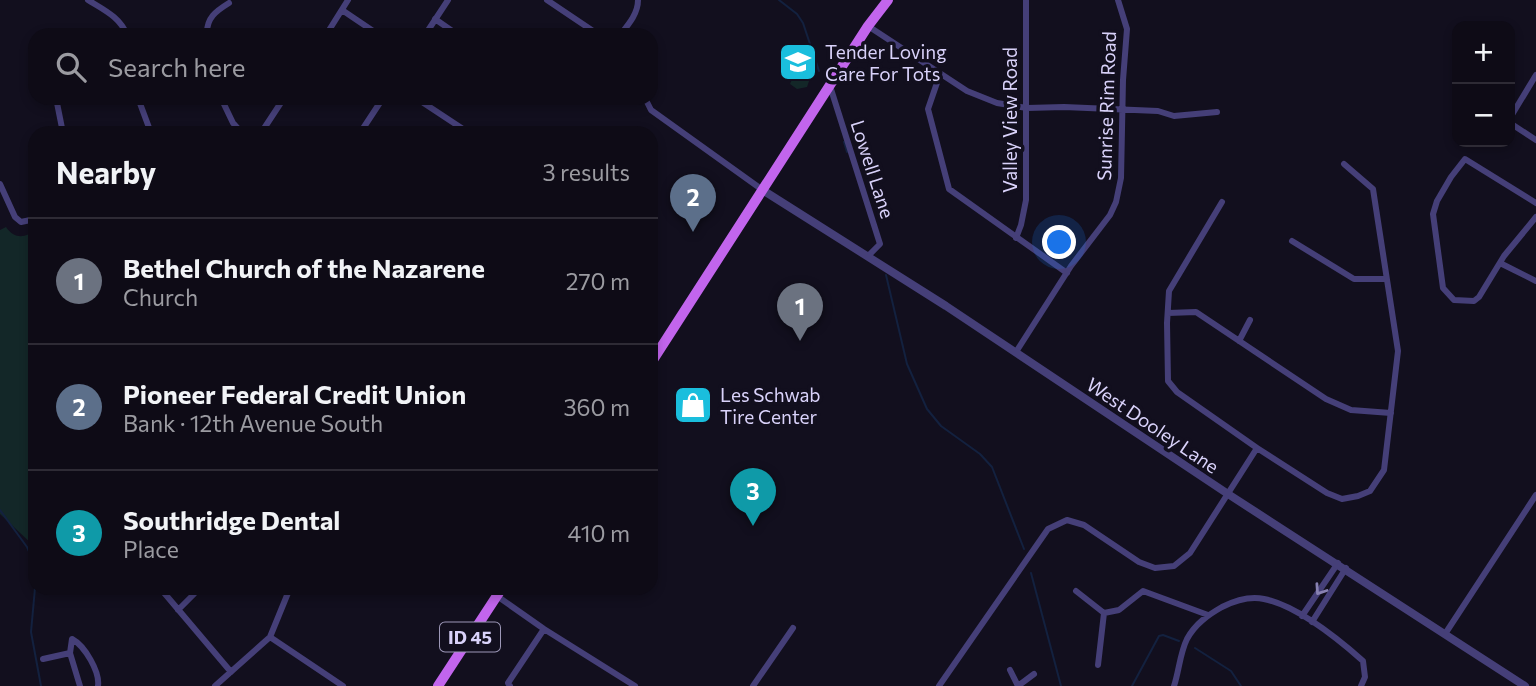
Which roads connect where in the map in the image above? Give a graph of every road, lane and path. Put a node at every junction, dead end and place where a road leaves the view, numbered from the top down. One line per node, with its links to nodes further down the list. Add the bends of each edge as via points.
1 (88, 0): 13 (street)
2 (348, 0): 10 (street)
3 (448, 0): 11 (street)
4 (547, 0): 19 (street)
5 (638, 0): 20 (street)
6 (888, 0): 12 (main road)
7 (1026, 0): 31 (street, Valley View Road)
8 (1118, 0): 32 (street, Sunrise Rim Road, via 1127,29)
9 (229, 3): 14 (street, via 215,12)
10 (342, 10): 15 (street); 16 (street)
11 (435, 19): 17 (street); 18 (street)
12 (868, 26): 21 (street); 23 (main road)
13 (124, 28)
14 (207, 28)
15 (330, 28)
16 (369, 28)
17 (429, 28)
18 (448, 28)
19 (589, 28)
20 (626, 28)
21 (940, 74): 31 (street, via 988,100); 50 (street, via 929,109 949,189)
22 (1536, 75): 33 (street)
23 (830, 86): 45 (main road); 52 (street, Lowell Lane, via 880,244)
24 (57, 105): 35 (street)
25 (141, 105): 36 (street)
26 (224, 105): 37 (street)
27 (279, 105): 38 (street)
28 (378, 105): 39 (street)
29 (427, 105): 40 (street)
30 (648, 105): 45 (street)
31 (1027, 108): 32 (street); 50 (street, Valley View Road, via 1026,200)
32 (1123, 111): 34 (street, via 1174,116); 54 (street, Sunrise Rim Road, via 1116,202)
33 (1515, 111)
34 (1217, 112)
35 (62, 126)
36 (148, 126)
37 (236, 126)
38 (266, 126)
39 (365, 126)
40 (458, 126)
41 (1515, 126): 42 (street)
42 (1536, 140)
43 (1344, 163): 55 (street, via 1373,189)
44 (0, 184): 49 (street, via 15,217)
45 (764, 191): 52 (street, West Dooley Lane); 60 (main road)
46 (1222, 202): 57 (street, via 1169,291)
47 (1536, 203): 53 (street, via 1465,159 1444,189 1433,214 1443,288 1454,300 1474,301)
48 (1536, 218): 53 (street)
49 (28, 220)
50 (1016, 238): 54 (street)
51 (1292, 241): 55 (street, via 1354,279)
52 (868, 256): 61 (street, West Dooley Lane)
53 (1500, 263): 56 (street)
54 (1067, 273): 61 (street, Sunrise Rim Road)
55 (1386, 279): 62 (street, via 1398,351)
56 (1536, 281)
57 (1168, 313): 59 (street, via 1196,312); 63 (street, via 1168,381)
58 (1250, 320): 59 (street)
59 (1238, 341): 62 (street, via 1326,399 1352,410)
60 (658, 352)
61 (1016, 352): 64 (street, West Dooley Lane)
62 (1391, 413): 63 (street, via 1384,470 1370,491 1358,496 1342,499 1327,493)
63 (1257, 448): 64 (street)
64 (1228, 494): 66 (street, West Dooley Lane); 98 (street, via 1190,553 1174,566 1155,568 1139,562 1084,525 1067,520 1048,529)
65 (1536, 495): 81 (street)
66 (1338, 563): 67 (street, West Dooley Lane); 77 (street, one-way to 77)
67 (1346, 568): 78 (street); 81 (street, West Dooley Lane)
68 (1076, 591): 75 (street)
69 (166, 595): 74 (street)
70 (193, 595): 74 (street)
71 (287, 595): 82 (street)
72 (498, 595): 94 (main road, ID 45)
73 (504, 595): 80 (street)
74 (178, 610): 87 (street)
75 (1104, 613): 76 (street, via 1119,610 1143,591); 85 (street)
76 (1208, 615): 77 (street, via 1231,602 1262,598); 100 (street, via 1186,640)
77 (1302, 616): 78 (street)
78 (1312, 622): 101 (street, via 1363,661)
79 (793, 628): 97 (street)
80 (544, 629): 95 (street); 96 (street)
81 (1445, 634): 89 (street, West Dooley Lane)
82 (270, 637): 87 (street); 93 (street)
83 (70, 653): 84 (street); 90 (street); 91 (street, via 72,639 80,643 100,678)
84 (43, 659)
85 (1098, 665)
86 (1010, 670): 99 (street)
87 (231, 672): 92 (street)
88 (1034, 674): 99 (street)
89 (1522, 685)
90 (80, 686)
91 (98, 686)
92 (215, 686)
93 (343, 686)
94 (438, 686)
95 (510, 686)
96 (635, 686)
97 (754, 686)
98 (939, 686)
99 (1018, 686)
100 (1174, 686)
101 (1361, 686)

